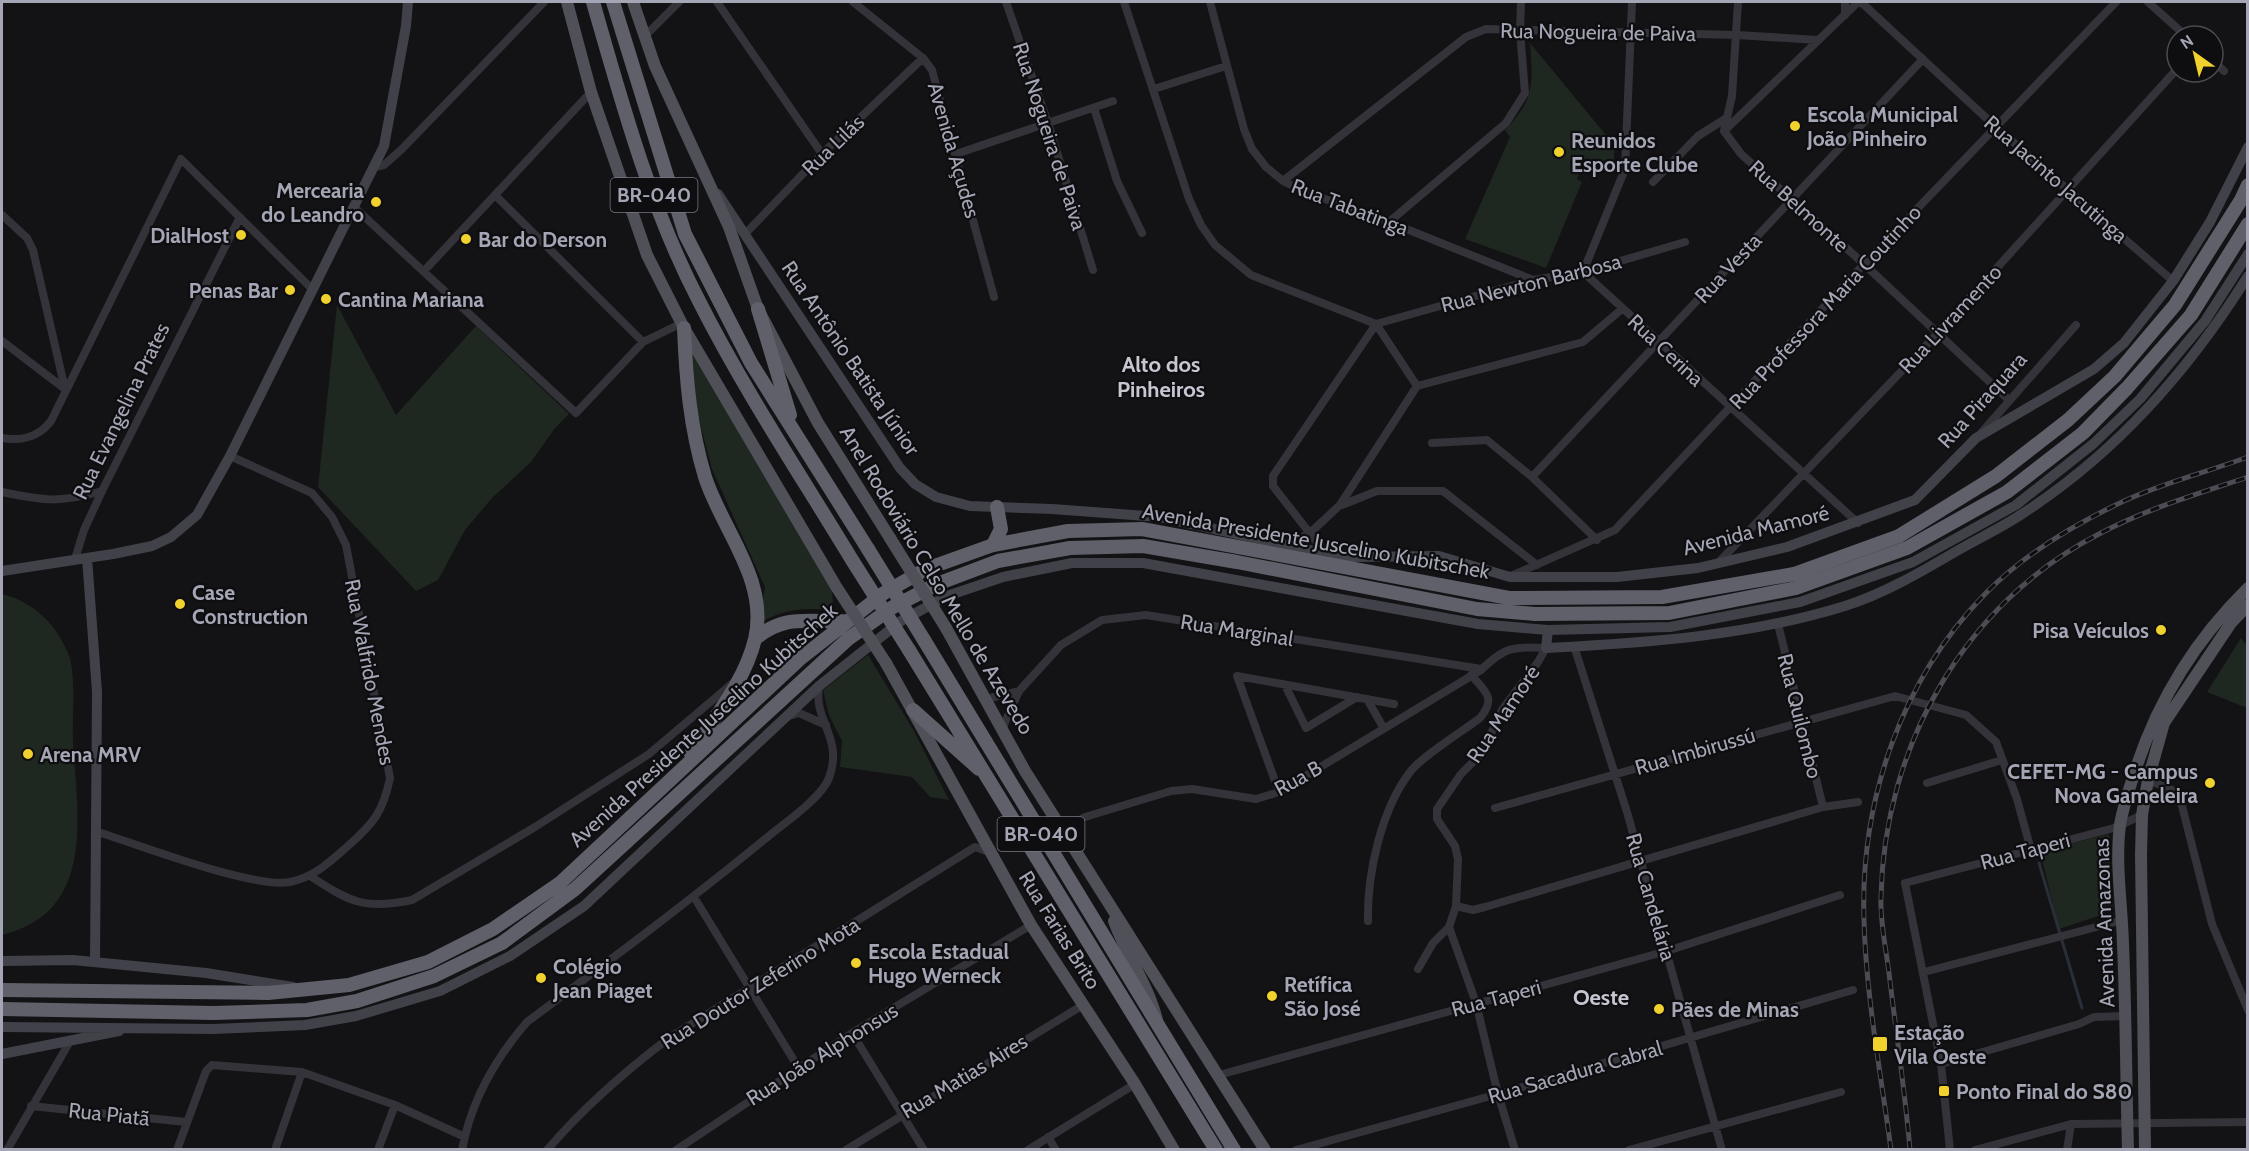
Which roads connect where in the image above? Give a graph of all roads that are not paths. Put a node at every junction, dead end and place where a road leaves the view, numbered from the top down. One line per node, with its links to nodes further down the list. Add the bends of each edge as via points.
1 (544, 2): 42 (street, via 402,149 384,165)
2 (567, 2): 32 (main road)
3 (593, 2): 132 (highway, BR-040, bridge, via 629,127 671,241 699,301 852,560)
4 (613, 2): 84 (highway, Anel Rodoviário Celso Mello de Azevedo / BR-040, via 685,234 751,363)
5 (633, 2): 25 (main road, Anel Rodoviário Celso Mello de Azevedo)
6 (679, 2): 25 (street)
7 (717, 2): 40 (street)
8 (853, 2): 27 (street, Avenida Açudes)
9 (1006, 2): 36 (street, Rua Nogueira de Paiva)
10 (1124, 2): 31 (street)
11 (1210, 2): 29 (street, Rua Tabatinga)
12 (1521, 2): 22 (street)
13 (1632, 2): 23 (street)
14 (1738, 2): 24 (street)
15 (1845, 2): 20 (street)
16 (1860, 2): 20 (street); 28 (street, Rua Jacinto Jacutinga)
17 (2116, 2): 37 (street, Rua Professora Maria Coutinho)
18 (2148, 2): 21 (street)
19 (409, 3): 42 (street, via 384,147)
20 (1845, 15): 26 (street)
21 (2173, 24)
22 (1520, 32): 23 (street, Rua Nogueira de Paiva); 44 (street, Rua Nogueira de Paiva, via 1486,29 1466,37); 53 (street, via 1525,93 1518,106 1506,123)
23 (1632, 34): 24 (street, Rua Nogueira de Paiva); 62 (street, via 1625,169)
24 (1737, 35): 26 (street, Rua Nogueira de Paiva); 35 (street, via 1732,96)
25 (644, 37): 43 (main road, Anel Rodoviário Celso Mello de Azevedo)
26 (1819, 40): 38 (street)
27 (923, 58): 40 (street, Rua Lilás); 41 (street, Avenida Açudes, via 932,70)
28 (1923, 58): 37 (street, Rua Jacinto Jacutinga); 49 (street, Rua Vesta)
29 (1226, 66): 31 (street); 44 (street, Rua Tabatinga, via 1252,149)
30 (2165, 82): 47 (street, Rua Livramento)
31 (1154, 89): 70 (street, via 1190,199 1215,245 1251,275)
32 (591, 92): 48 (street); 72 (main road, via 646,255)
33 (1113, 101): 34 (street)
34 (1094, 108): 36 (street); 55 (street, via 1118,181)
35 (1725, 119): 38 (street); 45 (street, via 1698,136)
36 (1048, 123): 41 (street); 60 (street, Rua Nogueira de Paiva)
37 (1996, 128): 47 (street, Rua Jacinto Jacutinga); 59 (street, Rua Professora Maria Coutinho)
38 (1724, 131): 49 (street, Rua Belmonte, via 1741,154)
39 (2247, 147): 65 (street, via 2210,222)
40 (822, 154): 56 (street, Rua Lilás)
41 (956, 154): 67 (street, Avenida Açudes)
42 (375, 167): 50 (street)
43 (708, 179): 56 (street, Rua Antônio Batista Júnior); 68 (main road, Anel Rodoviário Celso Mello de Azevedo)
44 (1283, 181): 53 (street, Rua Tabatinga)
45 (1653, 182)
46 (2247, 184): 97 (highway, Avenida Presidente Juscelino Kubitschek, via 2241,200 2175,305 2115,376 2068,420 1996,476 1899,536 1794,574 1662,597 1509,598 1142,529 1068,531)
47 (2068, 190): 65 (street, Rua Jacinto Jacutinga); 73 (street, Rua Livramento)
48 (495, 195): 61 (street); 75 (street)
49 (1791, 199): 59 (street, Rua Belmonte); 76 (street, Rua Vesta)
50 (354, 207): 61 (street); 66 (street)
51 (2, 215): 78 (street, via 27,238 33,250)
52 (240, 217): 66 (street); 78 (street, via 181,159); 88 (street, Rua Evangelina Prates)
53 (1389, 222): 64 (street, Rua Tabatinga)
54 (2247, 225): 166 (highway, Avenida Presidente Juscelino Kubitschek, via 2191,315 2083,434 2007,492 1907,549 1796,588 1669,612 1535,614 1477,609 1143,546 1070,548 998,561 937,584 893,607 848,639 575,889 502,943 434,976 357,1001 307,1010 214,1013)
55 (1142, 233)
56 (745, 234): 92 (street, Rua Antônio Batista Júnior, via 900,468 915,484 936,497 970,506)
57 (1685, 242): 62 (street, Rua Newton Barbosa)
58 (2247, 254): 109 (street, via 2205,321 2140,399 2093,444 2016,505 1913,562 1800,602 1670,627)
59 (1864, 264): 73 (street, Rua Belmonte); 80 (street, Rua Professora Maria Coutinho)
60 (1093, 270)
61 (424, 271): 75 (street, via 576,414)
62 (1582, 272): 64 (street, Rua Newton Barbosa); 69 (street, Rua Cerina)
63 (2247, 276): 108 (street, via 2189,362 2101,454 2058,488 2022,514 1921,572 1848,605)
64 (1533, 280): 70 (street, Rua Newton Barbosa)
65 (2173, 281): 82 (street, via 2124,343 2107,358)
66 (312, 289): 85 (street)
67 (994, 297)
68 (758, 309): 84 (highway, via 785,403); 120 (main road, Anel Rodoviário Celso Mello de Azevedo, bridge, via 818,423)
69 (1622, 309): 76 (street, Rua Cerina); 77 (street, via 1583,342)
70 (1376, 324): 77 (street); 94 (street, via 1273,476 1273,486)
71 (2076, 325): 79 (street, Rua Piraquara)
72 (683, 326): 75 (street); 110 (highway, via 686,395 695,440 716,506 754,585 758,617); 123 (main road, Rua Farias Brito, bridge)
73 (1937, 334): 79 (street, Rua Belmonte); 86 (street, Rua Livramento)
74 (2, 341): 78 (street)
75 (643, 342)
76 (1658, 343): 80 (street, Rua Cerina); 87 (street, Rua Vesta)
77 (1417, 386): 91 (street)
78 (65, 389): 81 (street, via 46,428 26,439)
79 (2009, 400): 82 (street, Rua Piraquara)
80 (1729, 407): 86 (street, Rua Cerina); 95 (street, Rua Professora Maria Coutinho, via 1615,530)
81 (2, 438)
82 (1976, 438): 90 (street, Rua Piraquara)
83 (1432, 443): 87 (street, via 1487,440)
84 (808, 455): 170 (highway, Anel Rodoviário Celso Mello de Azevedo / BR-040, bridge)
85 (230, 456): 99 (street, via 205,504 179,531 152,546); 146 (street, Rua Walfrido Mendes, via 312,493 332,517 346,545 390,778 385,804 364,831)
86 (1802, 474): 93 (street, Rua Cerina); 101 (street, Rua Livramento)
87 (1532, 477): 95 (street)
88 (102, 491): 89 (street, via 64,501); 100 (street, Rua Evangelina Prates)
89 (2, 492)
90 (1916, 500): 93 (street, Avenida Mamoré)
91 (1340, 505): 94 (street); 102 (street, via 1377,491 1443,491)
92 (997, 507): 96 (street, Avenida Mamoré, via 1161,517); 97 (highway, via 1001,529)
93 (1858, 523): 101 (street, Avenida Mamoré, via 1787,547)
94 (1311, 532): 96 (street); 98 (street)
95 (1597, 540): 102 (street, Rua Professora Maria Coutinho)
96 (1290, 544): 98 (street, Avenida Mamoré)
97 (993, 545): 107 (highway, Avenida Presidente Juscelino Kubitschek, via 926,569 884,593)
98 (1327, 554): 104 (street, Avenida Mamoré, via 1438,556)
99 (87, 558): 100 (street); 142 (street, via 97,692)
100 (75, 559): 103 (street)
101 (1717, 564): 104 (street, Avenida Mamoré, via 1617,577)
102 (1537, 565): 104 (street, Rua Professora Maria Coutinho)
103 (2, 571)
104 (1510, 577)
105 (2247, 588): 140 (main road, Avenida Amazonas, via 2205,633 2175,679 2149,729)
106 (2247, 605): 133 (main road, Avenida Amazonas, via 2164,723)
107 (847, 621): 110 (highway, via 789,620); 130 (highway, Avenida Presidente Juscelino Kubitschek, via 801,658)
108 (1778, 624): 111 (street, via 1679,639); 125 (street, Rua Quilombo)
109 (1548, 630): 112 (street); 117 (street, via 1478,624 1143,563 1072,563 1003,577 947,596 901,621)
110 (755, 639): 115 (highway)
111 (1574, 646): 112 (street); 131 (street, Rua Candelária)
112 (1546, 648): 113 (street, Rua B, via 1520,647 1499,652); 150 (street, Rua Mamoré, via 1502,710 1482,753 1461,774 1437,809 1437,819 1455,846 1458,859)
113 (1481, 669): 114 (street, Rua B); 118 (street, Rua Marginal, via 1137,615 1102,620 1061,645)
114 (1471, 675): 127 (street, Rua B); 152 (street, via 1486,692 1488,708 1411,770 1386,812 1368,897)
115 (741, 677): 130 (highway); 146 (street, via 649,754 412,900 346,900)
116 (1285, 685): 119 (street); 119 (street, via 1306,728); 135 (street, via 1237,676)
117 (819, 686): 124 (street); 126 (street, via 817,699)
118 (1018, 691): 120 (street); 128 (street, Rua Marginal)
119 (1357, 697): 121 (street)
120 (986, 699): 128 (main road, Anel Rodoviário Celso Mello de Azevedo)
121 (1367, 699): 122 (street); 127 (street)
122 (1394, 704)
123 (913, 710): 132 (highway); 144 (main road, Rua Farias Brito)
124 (787, 717): 126 (street, via 799,713); 171 (street, via 584,906 510,956 440,991 356,1016 305,1025)
125 (1801, 721): 129 (street, Rua Imbirussú, via 1895,696 1966,715 1996,742); 131 (street, Rua Imbirussú); 137 (street, Rua Quilombo)
126 (826, 725): 148 (street, via 834,762 828,782)
127 (1383, 727): 135 (street, Rua B)
128 (1002, 729): 141 (main road, Anel Rodoviário Celso Mello de Azevedo)
129 (2002, 760): 134 (street); 143 (street)
130 (678, 774): 162 (highway, Avenida Presidente Juscelino Kubitschek, via 560,883 493,929 428,962 349,985)
131 (1616, 774): 138 (street, Rua Imbirussú); 145 (street, Rua Candelária)
132 (991, 779): 206 (highway, BR-040)
133 (2148, 780): 139 (main road, Avenida Amazonas); 167 (street, via 2172,790 2180,798 2212,924)
134 (1927, 783)
135 (1279, 792): 141 (street, Rua B, via 1256,799 1192,789 1171,791 1085,817)
136 (1858, 802): 137 (street)
137 (1823, 807): 145 (street)
138 (1495, 808)
139 (2142, 815): 140 (street, Rua Taperi); 188 (main road, Avenida Amazonas)
140 (2120, 825): 143 (street, Rua Taperi); 151 (main road, Avenida Amazonas)
141 (1063, 830): 149 (main road, Anel Rodoviário Celso Mello de Azevedo)
142 (95, 831): 146 (street, Rua Walfrido Mendes, via 250,880 288,882); 157 (street)
143 (2031, 850): 159 (street, Rua Taperi, via 1905,883)
144 (990, 853): 153 (main road, Rua Farias Brito); 160 (street, Rua Doutor Zeferino Mota, via 975,847)
145 (1642, 862): 150 (street, via 1473,910); 155 (street, Rua Candelária)
146 (310, 876)
147 (1840, 895): 155 (street, Rua Taperi)
148 (694, 897): 160 (street); 192 (street, via 527,1022 490,1070)
149 (1107, 903): 170 (main road, via 1122,942 1152,998); 179 (main road, Anel Rodoviário Celso Mello de Azevedo)
150 (1456, 906): 154 (street, Rua Mamoré)
151 (2122, 920): 159 (street); 168 (main road, Avenida Amazonas)
152 (1368, 921)
153 (1031, 925): 165 (main road, Rua Farias Brito); 172 (street, Rua João Alphonsus)
154 (1449, 927): 158 (street, Rua Mamoré, via 1433,943); 164 (street)
155 (1667, 951): 164 (street, Rua Taperi); 173 (street, Rua Candelária)
156 (2, 961): 157 (street)
157 (95, 962): 162 (street, via 249,979)
158 (1418, 969)
159 (1924, 972): 176 (street)
160 (751, 989): 177 (street); 199 (street, Rua Doutor Zeferino Mota, via 669,1038 623,1072)
161 (2, 990): 162 (highway, Avenida Presidente Juscelino Kubitschek, via 216,994)
162 (308, 990)
163 (1853, 990): 173 (street, Rua Sacadura Cabral)
164 (1476, 1003): 179 (street, Rua Taperi); 182 (street)
165 (1083, 1005): 180 (main road, Rua Farias Brito); 185 (street, Rua Matias Aires)
166 (2, 1009)
167 (2247, 1010)
168 (2126, 1016): 176 (street, via 2094,1017); 187 (main road, Avenida Amazonas)
169 (2, 1027): 171 (street)
170 (1158, 1027): 207 (highway, Anel Rodoviário Celso Mello de Azevedo / BR-040)
171 (130, 1028): 174 (street)
172 (852, 1033): 177 (street, Rua João Alphonsus); 185 (street)
173 (1689, 1039): 182 (street, Rua Sacadura Cabral); 191 (street, Rua Candelária)
174 (69, 1043): 175 (street); 184 (street)
175 (2, 1054)
176 (1941, 1064): 213 (street)
177 (798, 1067): 200 (street, Rua João Alphonsus)
178 (302, 1072): 183 (street); 186 (street, via 212,1065); 196 (street)
179 (1219, 1075): 208 (main road, Anel Rodoviário Celso Mello de Azevedo)
180 (1135, 1084): 193 (street); 205 (main road, Rua Farias Brito)
181 (1841, 1092): 191 (street)
182 (1498, 1094): 209 (street, Rua Sacadura Cabral); 210 (street)
183 (395, 1105): 192 (street); 197 (street)
184 (31, 1106): 186 (street, Rua Piatã); 194 (street)
185 (902, 1114): 201 (street, Rua Matias Aires); 202 (street)
186 (186, 1122): 195 (street)
187 (2128, 1122): 188 (street); 190 (street); 216 (main road, Avenida Amazonas)
188 (2144, 1122): 189 (street); 217 (main road, Avenida Amazonas)
189 (2247, 1122)
190 (2071, 1124): 214 (street); 215 (street)
191 (1714, 1125): 211 (street); 212 (street, Rua Candelária)
192 (465, 1137): 198 (street)
193 (1048, 1137): 203 (street); 204 (street)
194 (7, 1149)
195 (177, 1149)
196 (275, 1149)
197 (378, 1149)
198 (462, 1149)
199 (548, 1149)
200 (676, 1149)
201 (846, 1149)
202 (924, 1149)
203 (1028, 1149)
204 (1056, 1149)
205 (1174, 1149)
206 (1216, 1149)
207 (1234, 1149)
208 (1265, 1149)
209 (1296, 1149)
210 (1515, 1149)
211 (1629, 1149)
212 (1722, 1149)
213 (1950, 1149)
214 (1975, 1149)
215 (2067, 1149)
216 (2128, 1149)
217 (2145, 1149)

